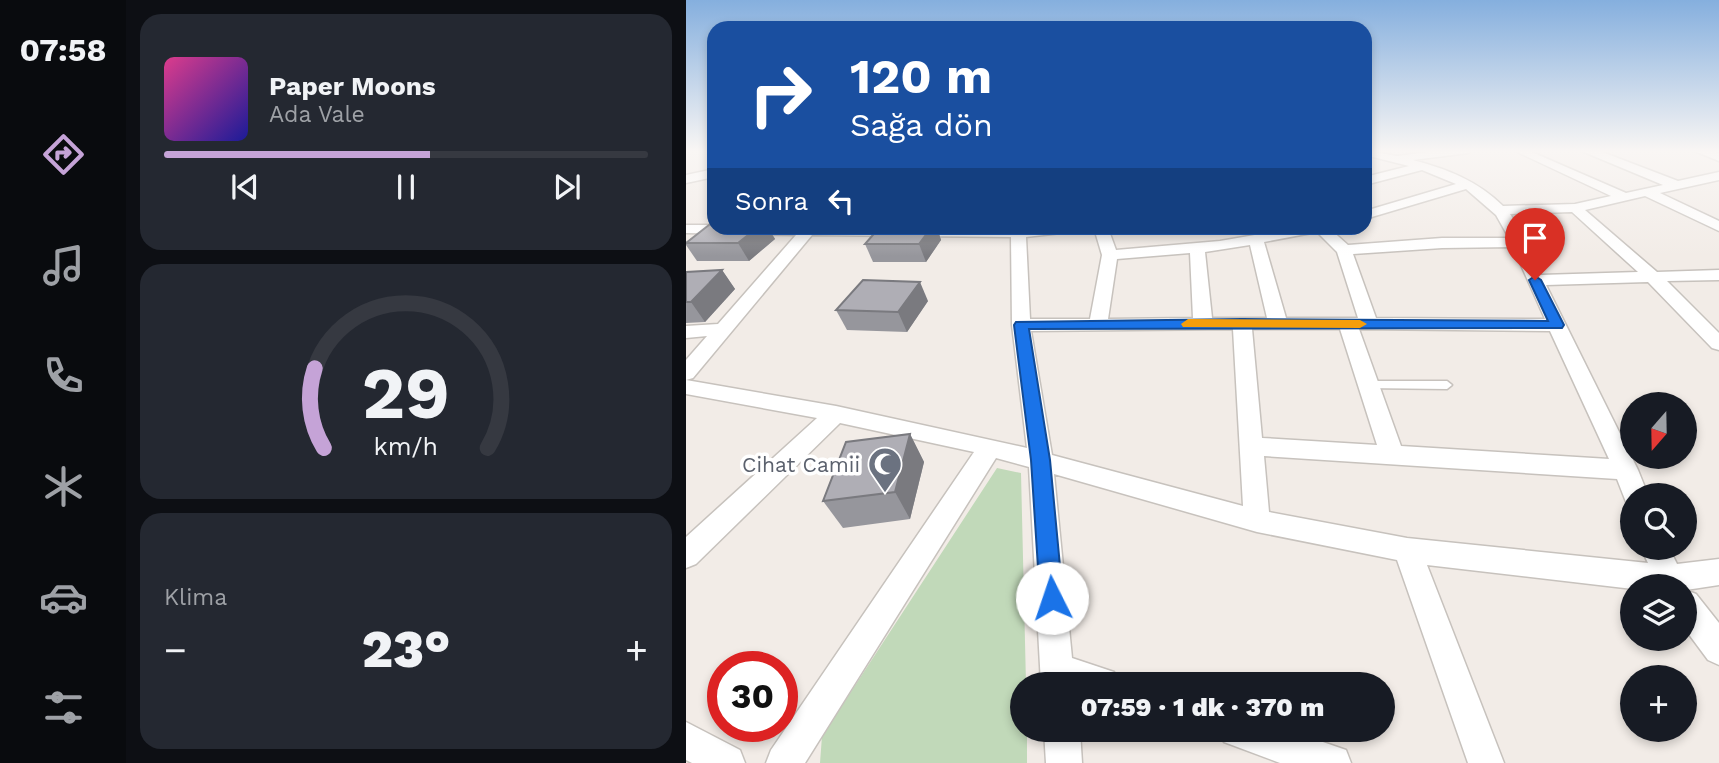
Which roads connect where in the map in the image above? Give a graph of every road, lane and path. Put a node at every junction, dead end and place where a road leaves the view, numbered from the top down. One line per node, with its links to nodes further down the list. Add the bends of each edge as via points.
1 (1465, 186): 9 (street)
2 (1468, 186): 8 (street)
3 (1598, 186): 6 (street)
4 (1678, 186): 5 (street)
5 (1647, 192): 6 (street); 10 (street)
6 (1623, 197): 7 (street)
7 (1575, 208): 8 (street); 24 (street)
8 (1500, 210): 19 (street)
9 (1372, 213)
10 (1719, 227)
11 (686, 229): 12 (street)
12 (707, 229)
13 (804, 235): 33 (street)
14 (1017, 235): 31 (street)
15 (1103, 235): 22 (street)
16 (1277, 235): 18 (street)
17 (1329, 235): 21 (street)
18 (1255, 239): 20 (street); 28 (street)
19 (1518, 242): 21 (street); 25 (street)
20 (1197, 248): 22 (street); 26 (street)
21 (1345, 250): 30 (street)
22 (1110, 255): 29 (street)
23 (1719, 275): 24 (street)
24 (1653, 277): 25 (street); 35 (street)
25 (1535, 280): 32 (street)
26 (1203, 323): 27 (street); 29 (street)
27 (1242, 323): 28 (street); 41 (street)
28 (1278, 323): 30 (street)
29 (1098, 324): 31 (street)
30 (1358, 324): 32 (street); 37 (street)
31 (1021, 325): 44 (street)
32 (1557, 325): 45 (street)
33 (723, 329): 34 (street); 36 (street)
34 (686, 332)
35 (1719, 344)
36 (686, 373)
37 (1368, 385): 38 (lane); 43 (street)
38 (1447, 385)
39 (686, 387): 40 (street)
40 (836, 414): 42 (street); 49 (street)
41 (1251, 446): 43 (street); 47 (street)
42 (990, 447): 44 (street); 60 (street)
43 (1392, 454): 45 (street)
44 (1041, 460): 47 (street); 55 (street)
45 (1626, 470): 46 (street)
46 (1631, 483)
47 (1257, 521): 48 (street)
48 (1408, 550): 51 (street); 63 (street)
49 (686, 555)
50 (1719, 572): 52 (street)
51 (1620, 577)
52 (1697, 577)
53 (1697, 620): 54 (street)
54 (1719, 649)
55 (1058, 672)
56 (686, 740): 59 (street)
57 (1063, 742): 61 (street)
58 (1272, 742): 62 (street)
59 (727, 763)
60 (784, 763)
61 (1064, 763)
62 (1334, 763)
63 (1486, 763)

